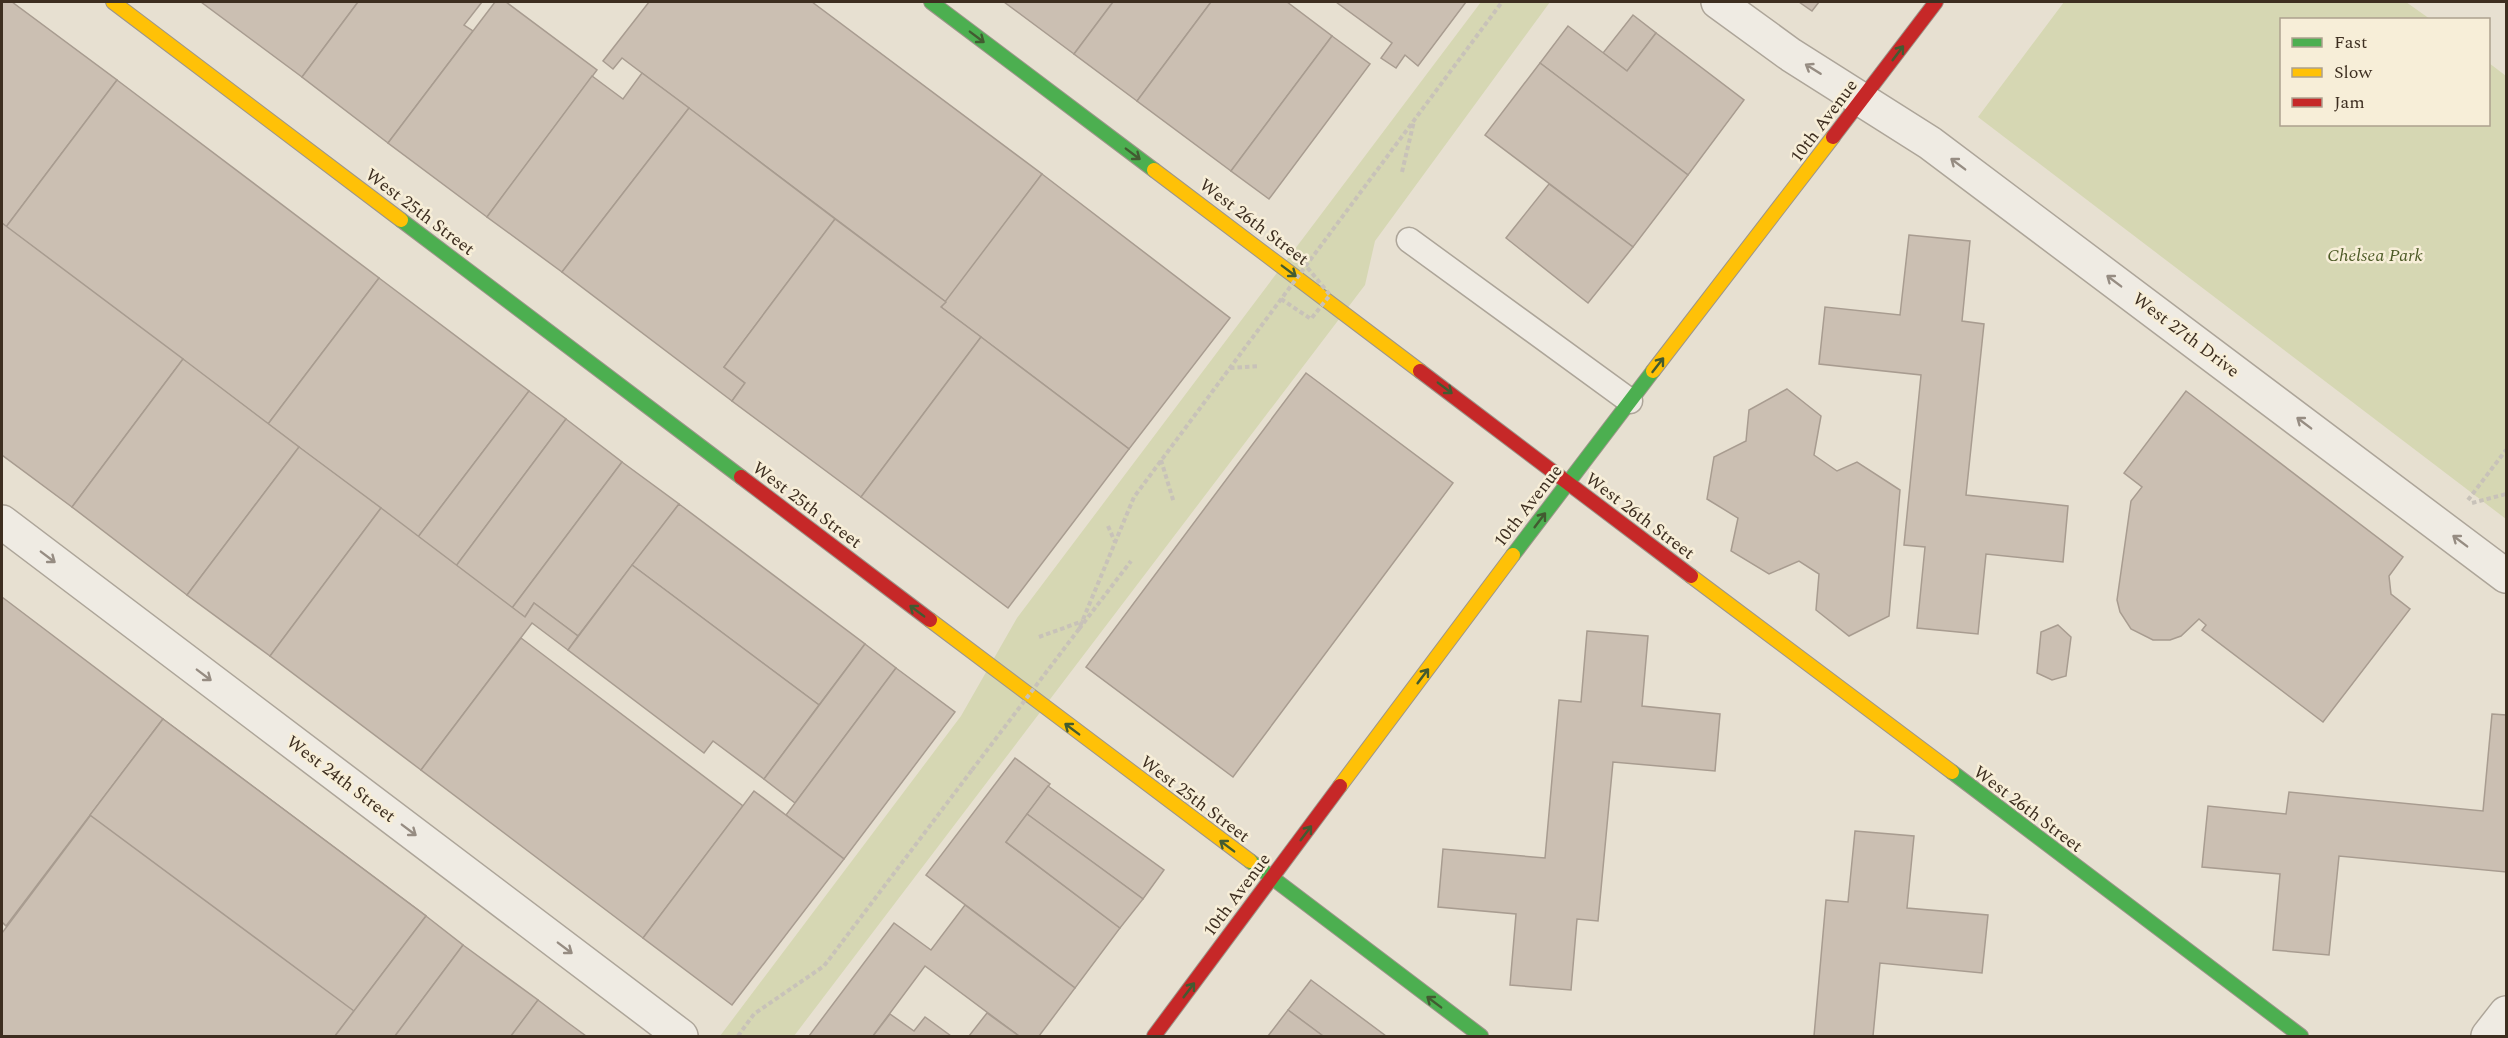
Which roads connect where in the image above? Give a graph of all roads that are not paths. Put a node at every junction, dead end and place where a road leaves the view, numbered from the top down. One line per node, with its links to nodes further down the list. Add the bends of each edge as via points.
1 (113, 2): 11 (street, West 25th Street, one-way to 1)
2 (931, 2): 8 (street, West 26th Street, one-way to 8)
3 (1718, 2): 5 (street, West 27th Drive, one-way to 3, via 1791,55)
4 (1936, 2): 5 (street, 10th Avenue, one-way to 4)
5 (1863, 100): 7 (street, 10th Avenue, one-way to 5); 10 (street, West 27th Drive, one-way to 5, via 1930,143)
6 (1409, 240): 7 (lane)
7 (1630, 401): 8 (street, 10th Avenue)
8 (1568, 483): 11 (street, 10th Avenue, one-way to 8); 16 (street, West 26th Street)
9 (2, 522): 13 (street, West 24th Street, one-way to 13)
10 (2506, 576)
11 (1271, 880): 14 (street, 10th Avenue, one-way to 11); 15 (street, West 25th Street, one-way to 11)
12 (2506, 1012): 17 (street)
13 (681, 1036)
14 (1154, 1036)
15 (1480, 1036)
16 (2301, 1036)
17 (2488, 1036)

